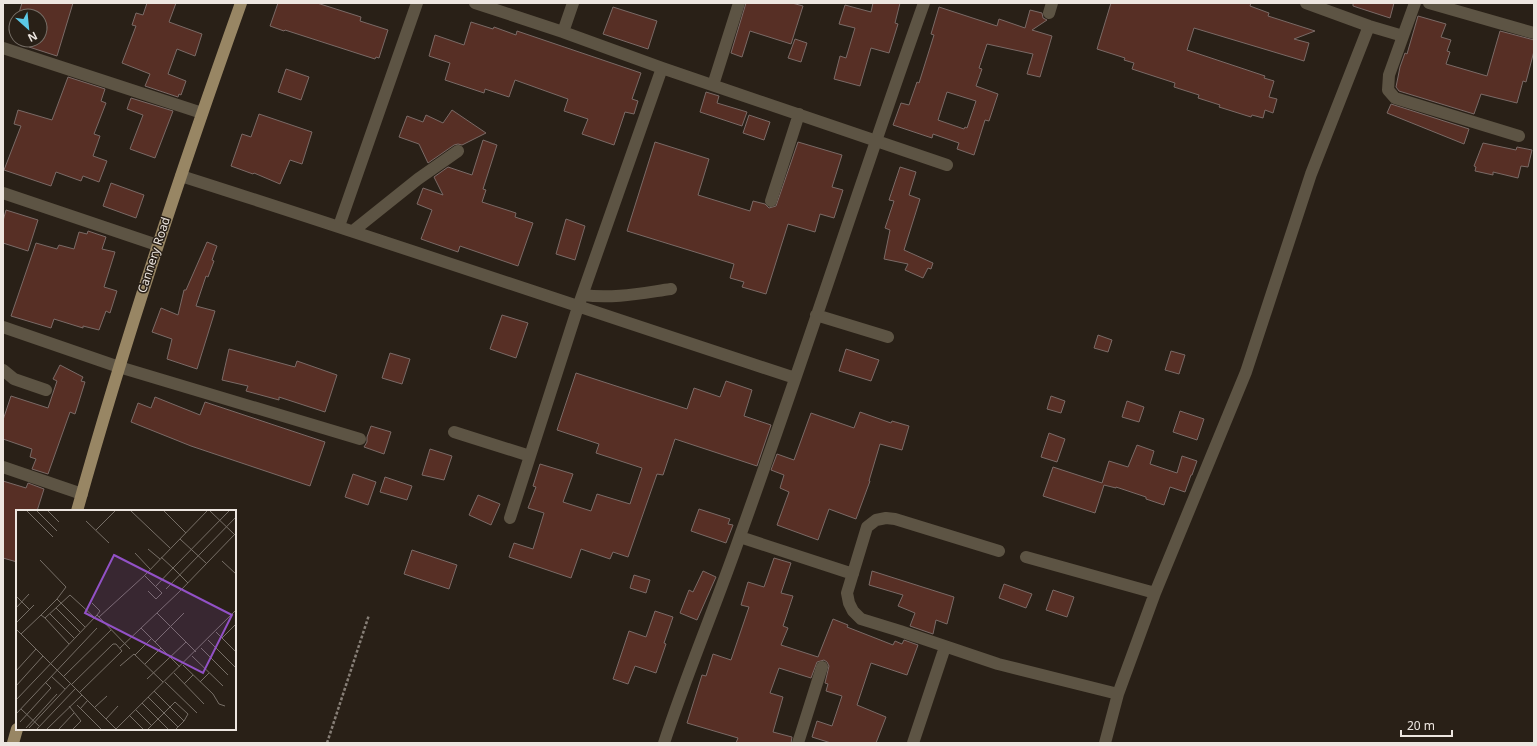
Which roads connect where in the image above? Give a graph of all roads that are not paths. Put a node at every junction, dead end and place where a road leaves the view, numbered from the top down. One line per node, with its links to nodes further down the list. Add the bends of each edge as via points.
1 (241, 3): 17 (main road, Cannery Road)
2 (417, 3): 26 (street)
3 (475, 3): 11 (street)
4 (573, 3): 11 (street)
5 (739, 3): 16 (street)
6 (924, 3): 20 (street)
7 (1306, 3): 10 (street)
8 (1415, 3): 13 (street)
9 (1429, 3): 12 (street)
10 (1370, 26): 13 (street); 50 (street, via 1311,174 1246,372)
11 (563, 32): 15 (street)
12 (1534, 33)
13 (1403, 36): 19 (street, via 1389,75 1388,90 1395,98)
14 (3, 48): 17 (street)
15 (662, 68): 16 (street); 30 (street)
16 (713, 85): 18 (street)
17 (202, 113): 23 (main road, Cannery Road)
18 (799, 114): 20 (street); 25 (street)
19 (1519, 136)
20 (875, 141): 22 (street); 32 (street)
21 (458, 151): 27 (street)
22 (947, 165)
23 (181, 176): 26 (street); 28 (main road, Cannery Road)
24 (3, 192): 28 (street)
25 (771, 201)
26 (339, 226): 27 (street)
27 (353, 231): 31 (street)
28 (157, 245): 35 (main road, Cannery Road)
29 (671, 289): 30 (street, via 600,297)
30 (583, 295): 31 (street)
31 (578, 307): 37 (street); 41 (street)
32 (816, 315): 34 (street); 37 (street)
33 (3, 327): 35 (street)
34 (888, 337)
35 (119, 368): 40 (street); 43 (main road, Cannery Road)
36 (3, 370): 38 (street, via 14,379)
37 (795, 378): 46 (street)
38 (46, 390)
39 (454, 432): 41 (street)
40 (360, 439)
41 (530, 456): 45 (street)
42 (3, 467): 43 (street)
43 (82, 494): 44 (main road, Cannery Road)
44 (78, 510)
45 (510, 518)
46 (740, 536): 49 (street); 56 (street)
47 (999, 550): 49 (street, via 886,518 876,520 867,527)
48 (1026, 557): 50 (street)
49 (853, 574): 51 (street, via 847,593 853,611 861,619)
50 (1155, 593): 53 (street)
51 (945, 647): 53 (street, via 998,664); 58 (street)
52 (822, 667): 57 (street)
53 (1118, 694): 59 (street)
54 (17, 730): 55 (main road)
55 (13, 743)
56 (664, 743)
57 (798, 743)
58 (913, 743)
59 (1106, 743)

